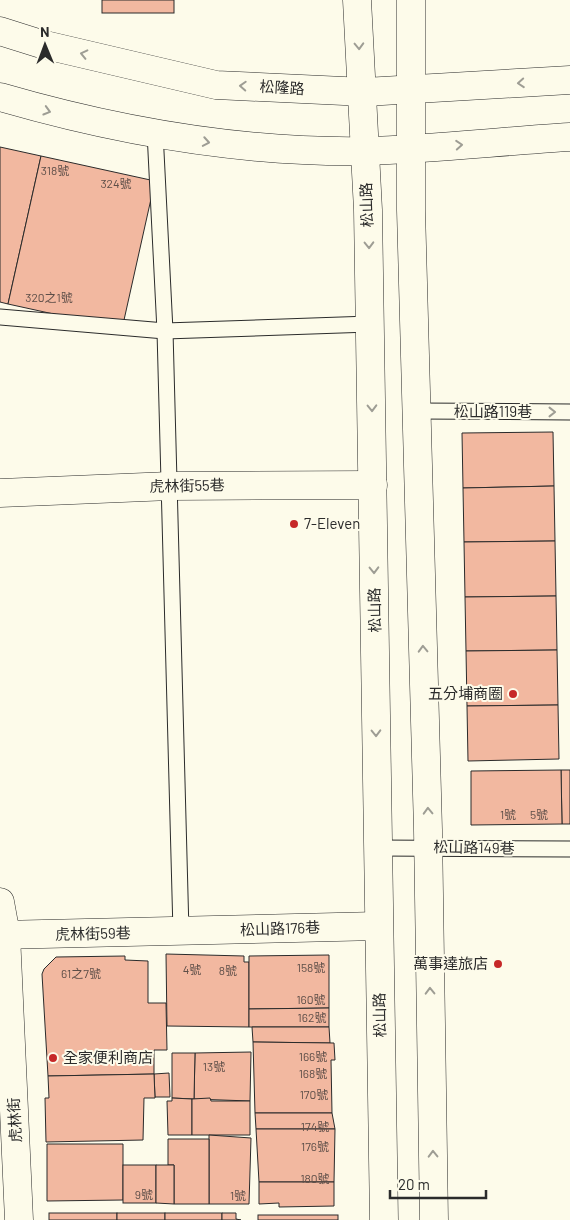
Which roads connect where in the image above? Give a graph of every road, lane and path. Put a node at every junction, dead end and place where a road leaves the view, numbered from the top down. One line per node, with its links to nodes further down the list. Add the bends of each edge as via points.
1 (357, 0): 6 (main road, 松山路, one-way to 6)
2 (410, 0): 5 (main road)
3 (0, 31): 6 (main road, 松隆路, one-way to 3, via 216,85 41,44)
4 (570, 80): 5 (main road, 松隆路, one-way to 5)
5 (411, 91): 6 (main road, 松隆路); 10 (main road)
6 (362, 92): 11 (main road, 松山路)
7 (0, 97): 8 (main road, one-way to 8, via 64,116)
8 (155, 132): 11 (main road, one-way to 11, via 220,144); 14 (lane)
9 (570, 137): 10 (main road, one-way to 9)
10 (410, 149): 11 (main road); 15 (main road)
11 (364, 151): 13 (main road, 松山路, one-way to 13)
12 (0, 316): 14 (lane)
13 (370, 324): 14 (lane); 18 (main road, 松山路, one-way to 18)
14 (165, 331): 17 (lane)
15 (416, 411): 16 (lane, 松山路119巷, one-way to 16); 20 (main road, one-way to 15)
16 (570, 412)
17 (170, 486): 18 (main road, 虎林街55巷); 19 (main road, 虎林街55巷); 25 (lane)
18 (373, 486): 21 (main road, 松山路, one-way to 21)
19 (0, 493)
20 (428, 847): 21 (lane, 松山路149巷); 22 (lane, 松山路149巷); 30 (main road, one-way to 20)
21 (377, 848): 24 (main road, 松山路)
22 (570, 849)
23 (0, 902): 26 (main road, 虎林街)
24 (378, 926): 25 (main road, 松山路176巷); 29 (main road, 松山路)
25 (181, 932): 26 (main road, 虎林街59巷)
26 (3, 935): 27 (main road, 虎林街)
27 (9, 1171): 28 (main road, 虎林街)
28 (19, 1220)
29 (384, 1220)
30 (434, 1220)

